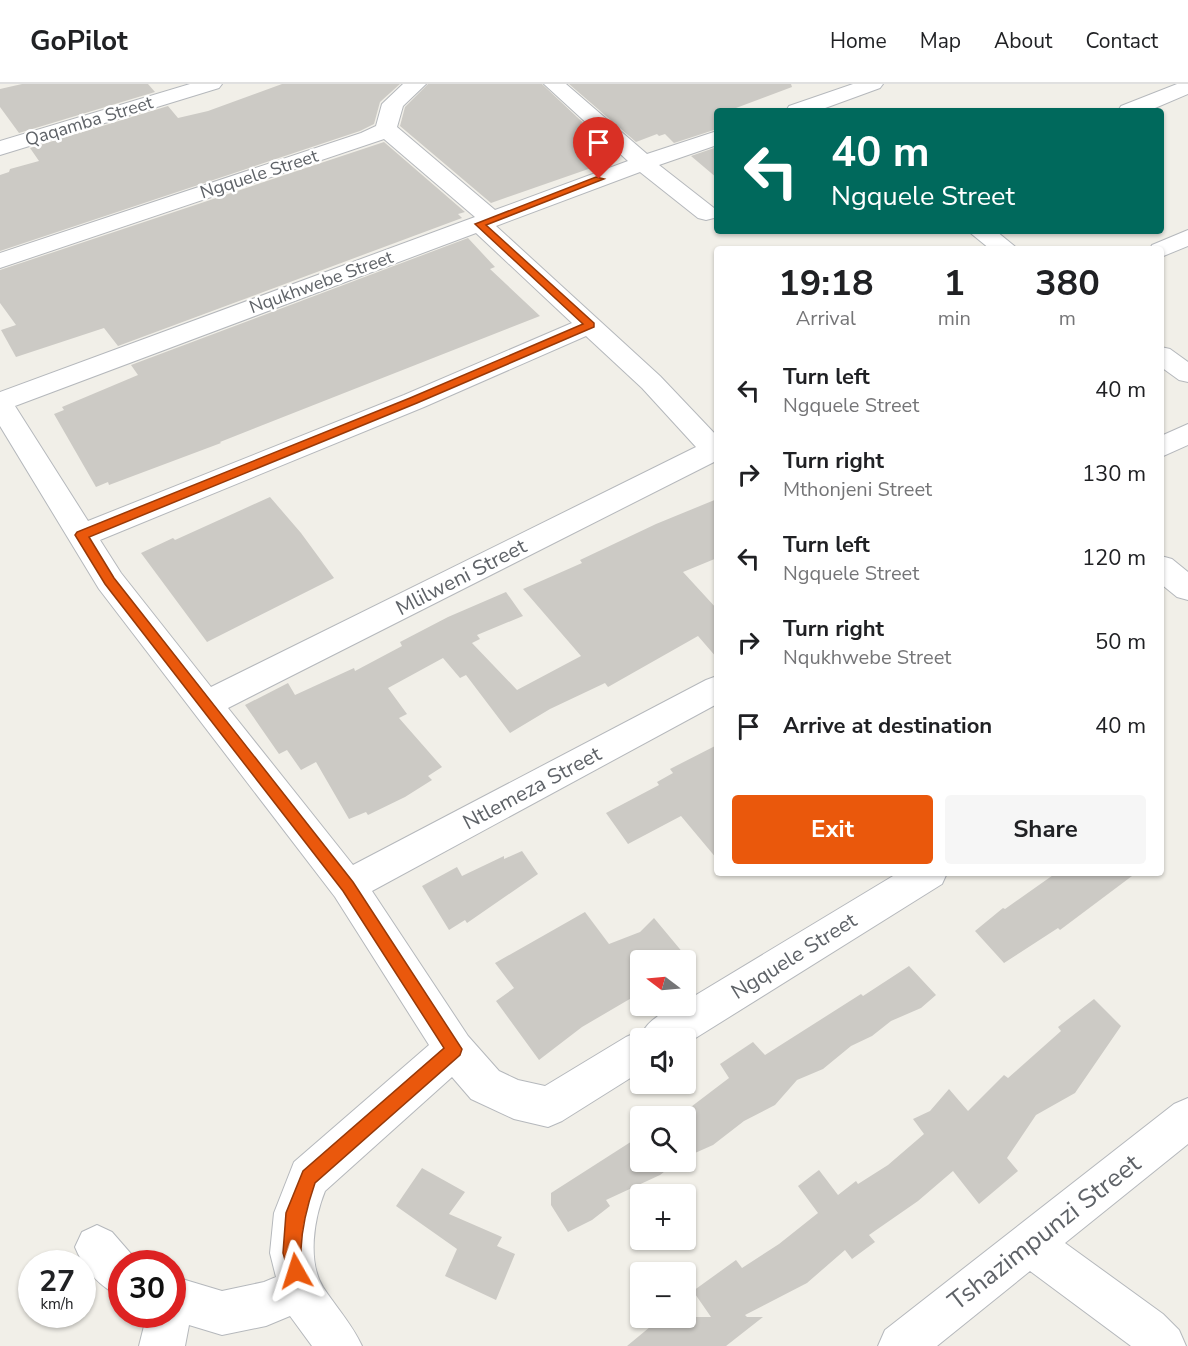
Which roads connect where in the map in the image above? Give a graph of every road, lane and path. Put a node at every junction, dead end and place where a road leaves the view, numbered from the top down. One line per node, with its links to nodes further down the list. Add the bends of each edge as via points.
1 (212, 84): 10 (street, Qaqamba Street)
2 (416, 84): 8 (street, via 393,104)
3 (554, 84): 11 (street)
4 (873, 84): 6 (street)
5 (1188, 87): 7 (street)
6 (807, 108)
7 (1136, 108)
8 (386, 129): 13 (street); 18 (street, Ngquele Street, via 369,138)
9 (714, 139): 11 (street, Nqukhwebe Street)
10 (0, 148)
11 (642, 163): 12 (street); 13 (street, Nqukhwebe Street)
12 (706, 213)
13 (485, 221): 19 (street); 22 (street, Nqukhwebe Street)
14 (984, 234): 16 (street)
15 (1188, 237): 17 (street)
16 (1002, 246)
17 (1164, 249)
18 (0, 261)
19 (590, 325): 25 (street); 27 (street)
20 (1164, 357): 21 (street)
21 (1188, 374)
22 (0, 403): 27 (street)
23 (1188, 433): 24 (street)
24 (1164, 446)
25 (714, 449)
26 (714, 452): 31 (street, Mlilweni Street)
27 (82, 535): 31 (street, via 110,581)
28 (1164, 569): 29 (street)
29 (1188, 589)
30 (714, 691): 33 (street, Ntlemeza Street)
31 (207, 704): 33 (street)
32 (924, 876): 34 (street, Ngquele Street)
33 (348, 886): 35 (street)
34 (676, 1028)
35 (454, 1049): 36 (street, via 485,1085 514,1100 548,1107); 39 (street, via 309,1177 295,1213 292,1253)
36 (630, 1056)
37 (1188, 1118): 38 (street, Tshazimpunzi Street)
38 (1029, 1243): 44 (street, Tshazimpunzi Street); 45 (street)
39 (300, 1289): 40 (street, via 266,1304 222,1313); 43 (street)
40 (186, 1303)
41 (166, 1328): 42 (street)
42 (162, 1346)
43 (339, 1346)
44 (900, 1346)
45 (1163, 1346)

